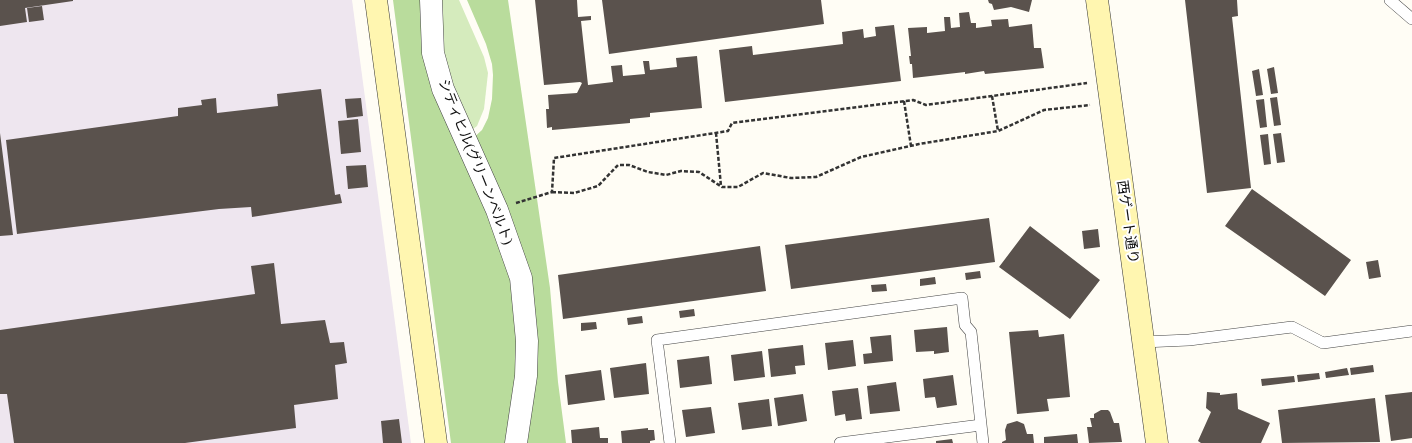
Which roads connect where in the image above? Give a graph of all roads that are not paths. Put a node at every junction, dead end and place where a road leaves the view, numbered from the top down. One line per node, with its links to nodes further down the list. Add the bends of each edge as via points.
1 (376, 0): 9 (street)
2 (431, 0): 10 (street, シティヒル(グリーンベルト), via 433,53 443,89 497,210 521,278 527,341 526,376)
3 (1097, 0): 7 (street, 西ゲート通り)
4 (1390, 0): 5 (lane)
5 (1412, 19)
6 (1412, 331): 7 (lane, via 1323,343 1292,327 1189,340)
7 (1143, 342): 14 (street, 西ゲート通り)
8 (981, 426): 11 (lane, via 971,332 965,325 962,298 657,340); 12 (lane); 13 (lane)
9 (436, 443)
10 (516, 443)
11 (670, 443)
12 (840, 443)
13 (982, 443)
14 (1157, 443)

